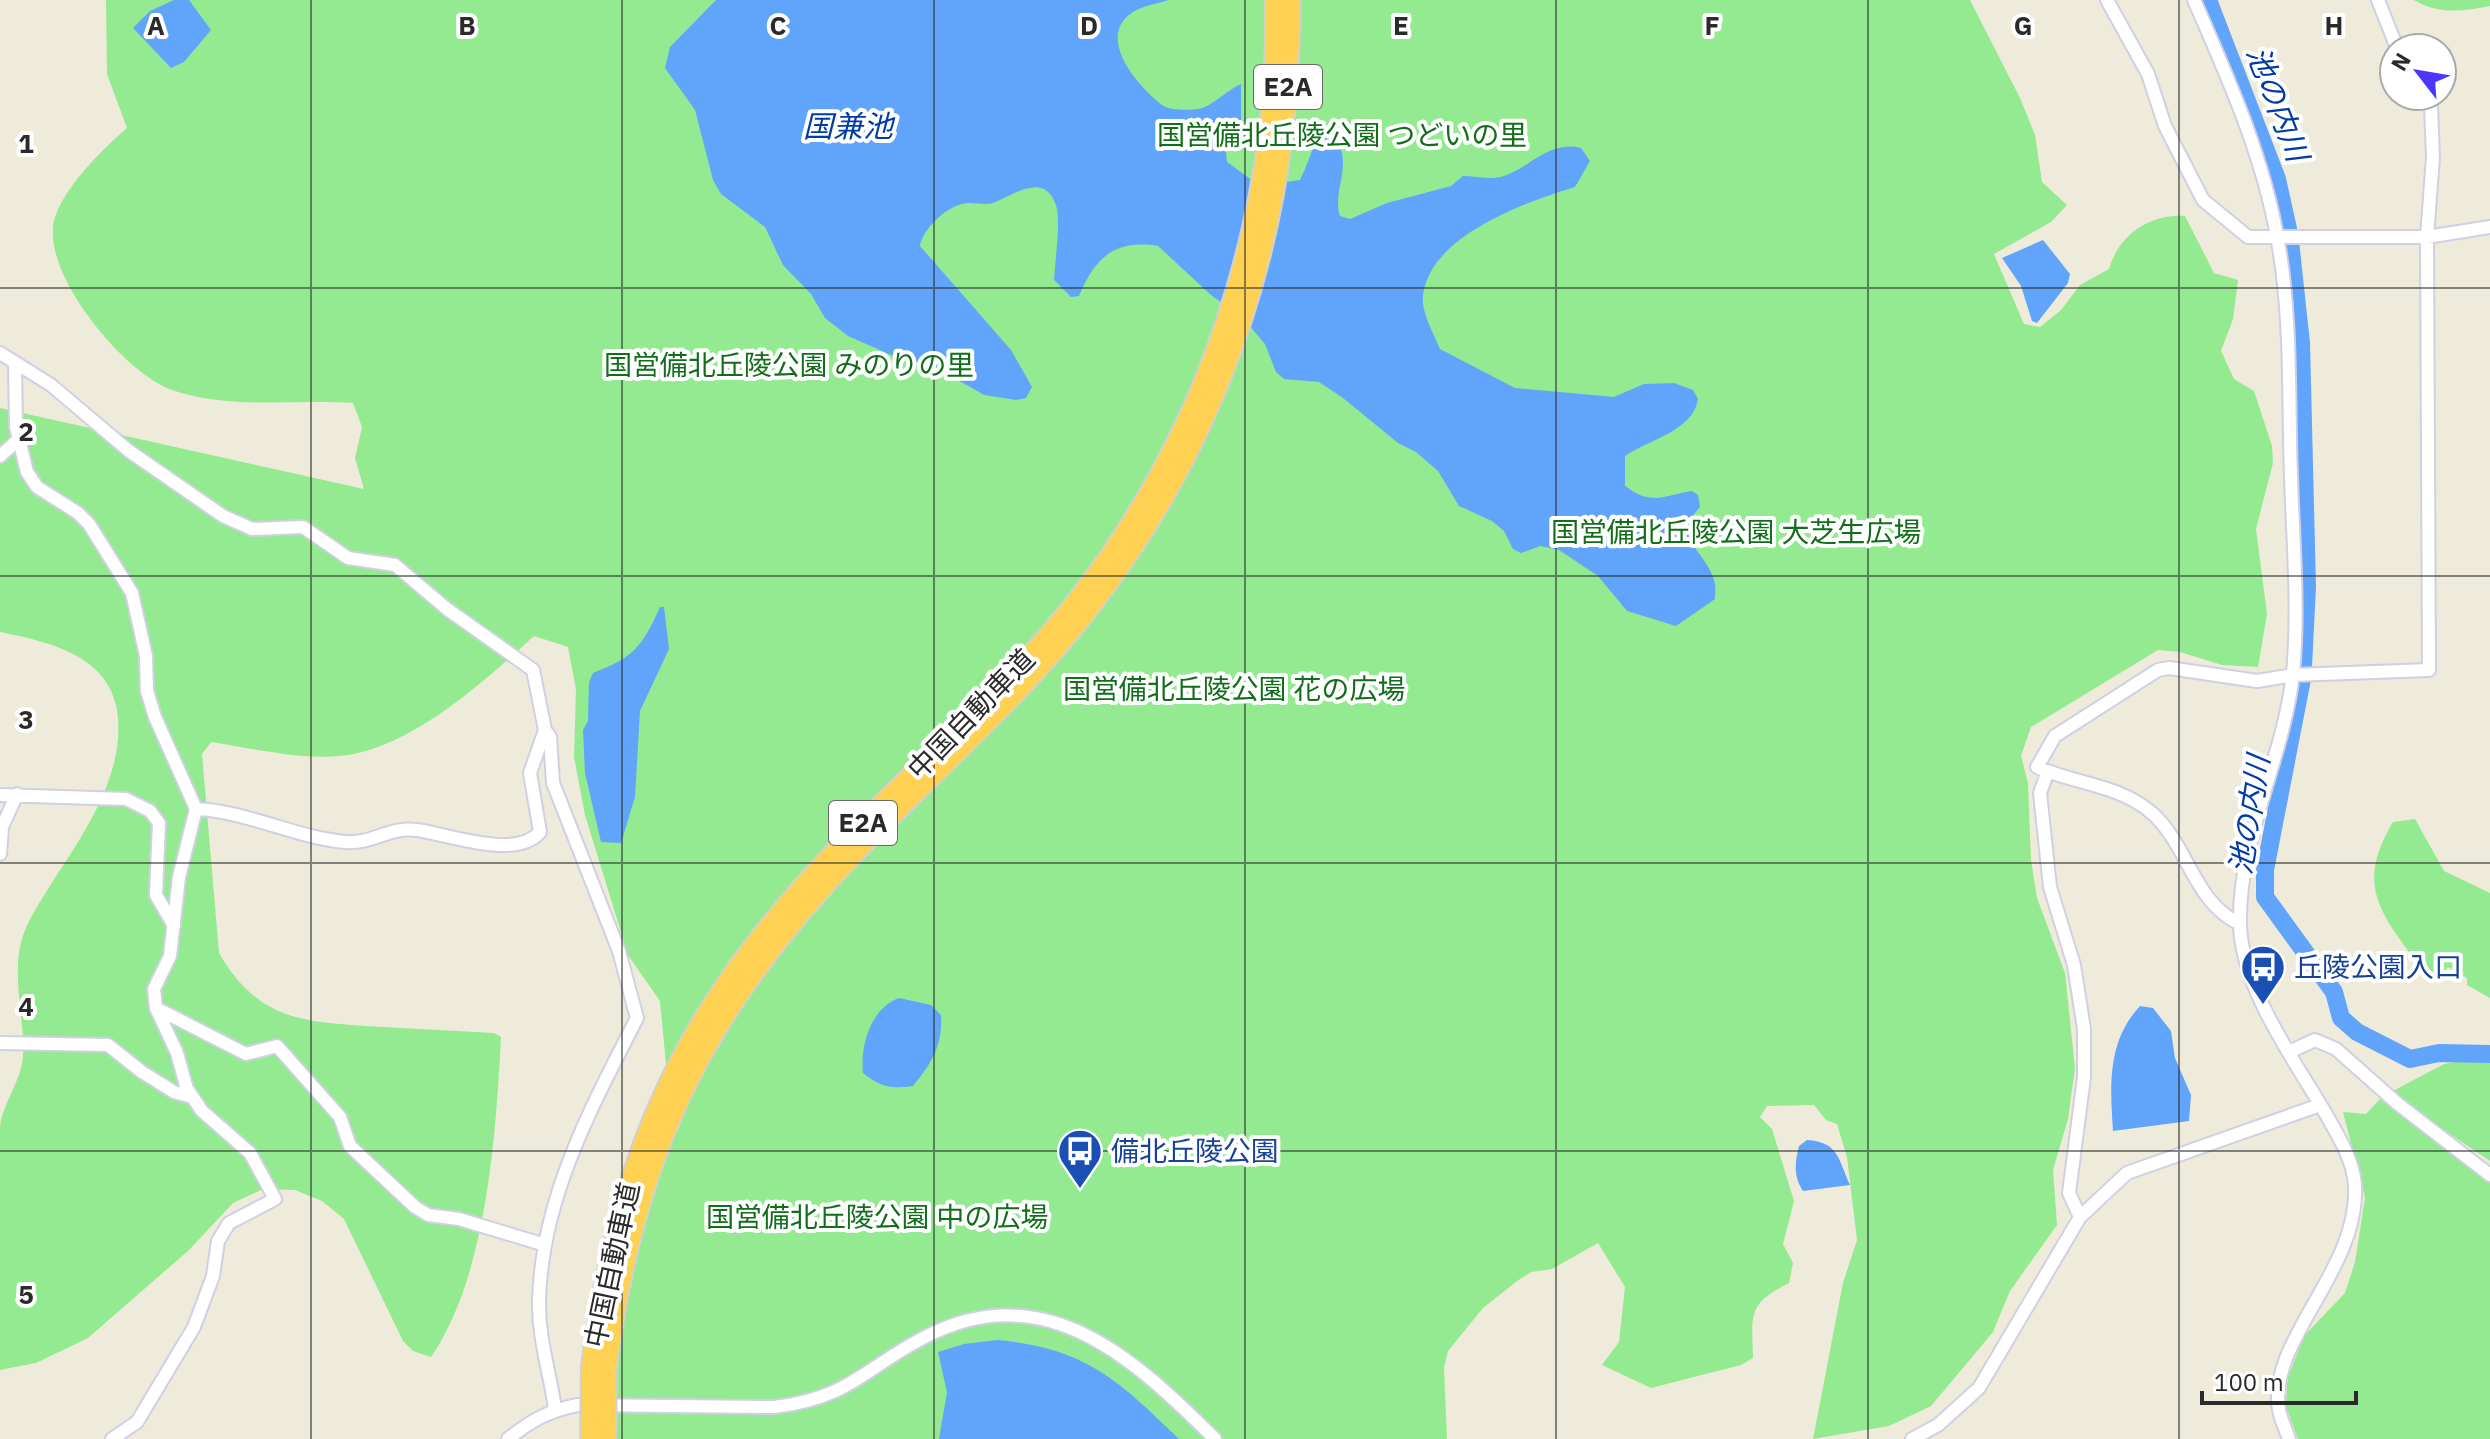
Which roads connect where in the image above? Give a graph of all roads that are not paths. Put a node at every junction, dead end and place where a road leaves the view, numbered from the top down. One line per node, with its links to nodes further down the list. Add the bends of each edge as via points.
1 (1275, 0): 8 (highway, 中国自動車道 / E2A)
2 (1290, 0): 8 (highway, 中国自動車道 / E2A, via 1290,62)
3 (2107, 0): 11 (street, via 2148,74 2165,126 2203,200 2248,237)
4 (2194, 0): 11 (street, via 2237,100)
5 (2378, 0): 6 (street)
6 (2391, 32)
7 (2431, 112): 10 (street)
8 (1272, 172): 33 (highway, 中国自動車道 / E2A, via 1266,240 1232,330 1136,515 1074,603 1000,687 805,882 737,965 701,1020 644,1135 624,1194 601,1293)
9 (2490, 227): 10 (street)
10 (2427, 237): 11 (street); 16 (street, via 2429,670)
11 (2278, 238): 16 (street, via 2287,354)
12 (0, 353): 13 (street)
13 (15, 364): 14 (street); 17 (street, via 51,385 120,444 223,516 252,529 303,527 348,558 384,562 408,573 447,609 533,670)
14 (18, 440): 15 (street); 21 (street, via 37,487 89,524 132,593 146,656 147,691)
15 (0, 456)
16 (2293, 675): 18 (street, via 2257,681 2158,670 2055,736 2037,767); 23 (street, via 2244,879)
17 (545, 730): 21 (street, via 530,773 540,832 518,845 403,828 347,842); 32 (street, via 553,783 619,951 637,1018 568,1159)
18 (2048, 771): 23 (street, via 2112,789 2151,813 2215,911); 31 (street, via 2040,793 2050,887 2074,965 2084,1029 2084,1077 2069,1193)
19 (17, 794): 20 (street); 22 (street, via 2,827); 24 (street, via 126,799 150,811 159,823 156,895)
20 (0, 795)
21 (196, 809): 24 (street, via 179,877)
22 (0, 854)
23 (2240, 924): 27 (street, via 2243,953 2257,992)
24 (174, 926): 25 (street, via 170,956 156,980)
25 (156, 1008): 28 (street); 32 (street, via 246,1054 277,1046 340,1117 350,1146 428,1215)
26 (0, 1043): 28 (street, via 108,1045 174,1092)
27 (2289, 1052): 29 (street); 30 (street, via 2315,1040 2336,1049)
28 (192, 1097): 35 (street, via 250,1153 275,1199 229,1223 218,1241 213,1276 194,1327 137,1422)
29 (2320, 1105): 31 (street, via 2127,1173); 41 (street, via 2344,1146 2355,1183 2352,1219 2343,1254 2297,1335 2280,1377 2279,1409)
30 (2490, 1175)
31 (2080, 1217): 40 (street, via 1979,1388 1938,1425)
32 (542, 1244): 34 (street, via 541,1348)
33 (599, 1366): 37 (highway, 中国自動車道 / E2A, bridge); 38 (highway, 中国自動車道 / E2A, bridge)
34 (555, 1409): 36 (street); 39 (street, via 805,1403 848,1387 928,1335 991,1316 1018,1316 1080,1331 1122,1356 1146,1371)
35 (112, 1439)
36 (508, 1439)
37 (590, 1439)
38 (606, 1439)
39 (1215, 1439)
40 (1912, 1439)
41 (2289, 1439)

